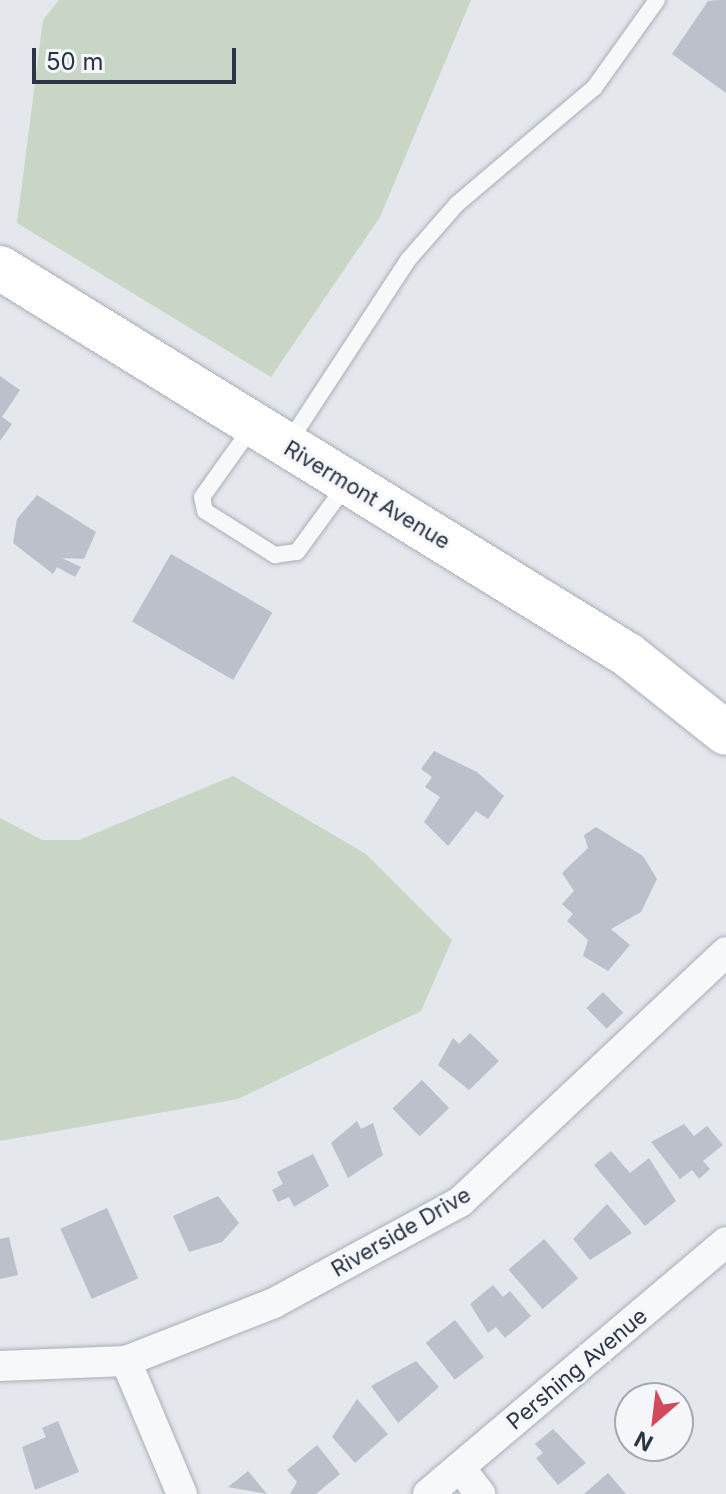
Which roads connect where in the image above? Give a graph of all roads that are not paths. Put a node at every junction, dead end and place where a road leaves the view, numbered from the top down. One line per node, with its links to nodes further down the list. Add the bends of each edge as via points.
1 (657, 0): 3 (lane, via 594,88 457,204)
2 (0, 268): 3 (main road, Rivermont Avenue)
3 (269, 436): 4 (main road, Rivermont Avenue); 4 (lane, via 202,497 205,511 275,555 297,552)
4 (348, 483): 5 (main road, Rivermont Avenue, via 628,655)
5 (726, 733)
6 (726, 952): 8 (street, Riverside Drive, via 460,1202 274,1303)
7 (726, 1242): 10 (street, Pershing Avenue)
8 (126, 1361): 9 (street, Riverside Drive); 11 (street)
9 (0, 1366)
10 (460, 1468): 12 (street, Pershing Avenue); 13 (street)
11 (182, 1494)
12 (428, 1494)
13 (480, 1494)

